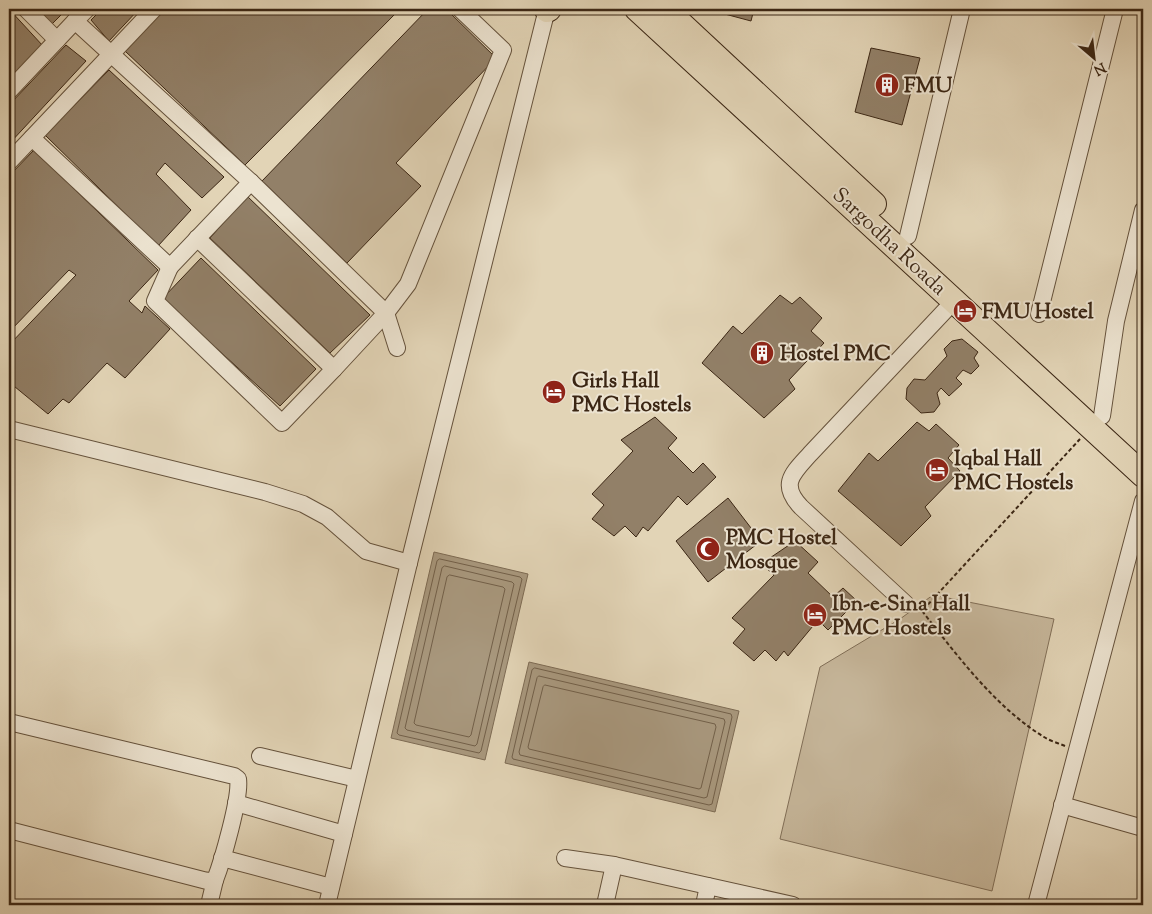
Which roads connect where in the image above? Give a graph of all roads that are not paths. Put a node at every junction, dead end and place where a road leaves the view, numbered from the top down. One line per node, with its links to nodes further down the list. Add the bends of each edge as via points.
1 (26, 9): 11 (street)
2 (87, 9): 10 (street)
3 (154, 9): 12 (street)
4 (460, 9): 22 (street, via 504,50 408,284)
5 (547, 9): 31 (street)
6 (637, 9): 21 (highway, Sargodha Roada)
7 (665, 9): 18 (highway, Sargodha Roada)
8 (962, 9): 18 (street)
9 (1114, 9): 23 (street)
10 (75, 21): 11 (street); 12 (street)
11 (57, 40): 13 (street)
12 (111, 54): 14 (street); 16 (street)
13 (9, 91)
14 (32, 138): 15 (street); 20 (street)
15 (9, 162)
16 (250, 182): 19 (street); 22 (street)
17 (1143, 210): 26 (street, via 1116,321)
18 (908, 236): 26 (highway, Sargodha Roada)
19 (197, 238): 20 (street); 25 (street)
20 (170, 267): 25 (street, via 155,301 282,423)
21 (955, 300): 26 (highway, Sargodha Roada); 32 (street, via 810,454 791,476 789,487 793,499 801,507)
22 (386, 312): 24 (street); 25 (street)
23 (1039, 314)
24 (397, 348)
25 (334, 369)
26 (1097, 421): 28 (highway, Sargodha Roada); 29 (highway, Sargodha Roada)
27 (9, 429): 31 (street, via 303,504 328,517 366,551)
28 (1143, 452)
29 (1143, 475)
30 (1143, 501): 37 (street)
31 (408, 563): 35 (street)
32 (906, 604)
33 (9, 722): 36 (street, via 234,776 239,784)
34 (260, 756): 35 (street)
35 (357, 779): 40 (street)
36 (236, 803): 40 (street); 41 (street)
37 (1062, 805): 38 (street); 52 (street)
38 (1143, 828)
39 (9, 830): 44 (street, via 207,881)
40 (344, 834): 46 (street)
41 (222, 858): 44 (street); 46 (street)
42 (565, 858): 43 (street)
43 (614, 865): 45 (street); 49 (street)
44 (215, 880): 47 (street)
45 (708, 886): 50 (street); 51 (street)
46 (332, 887): 48 (street)
47 (209, 905)
48 (327, 905)
49 (604, 905)
50 (704, 905)
51 (793, 905)
52 (1036, 905)

